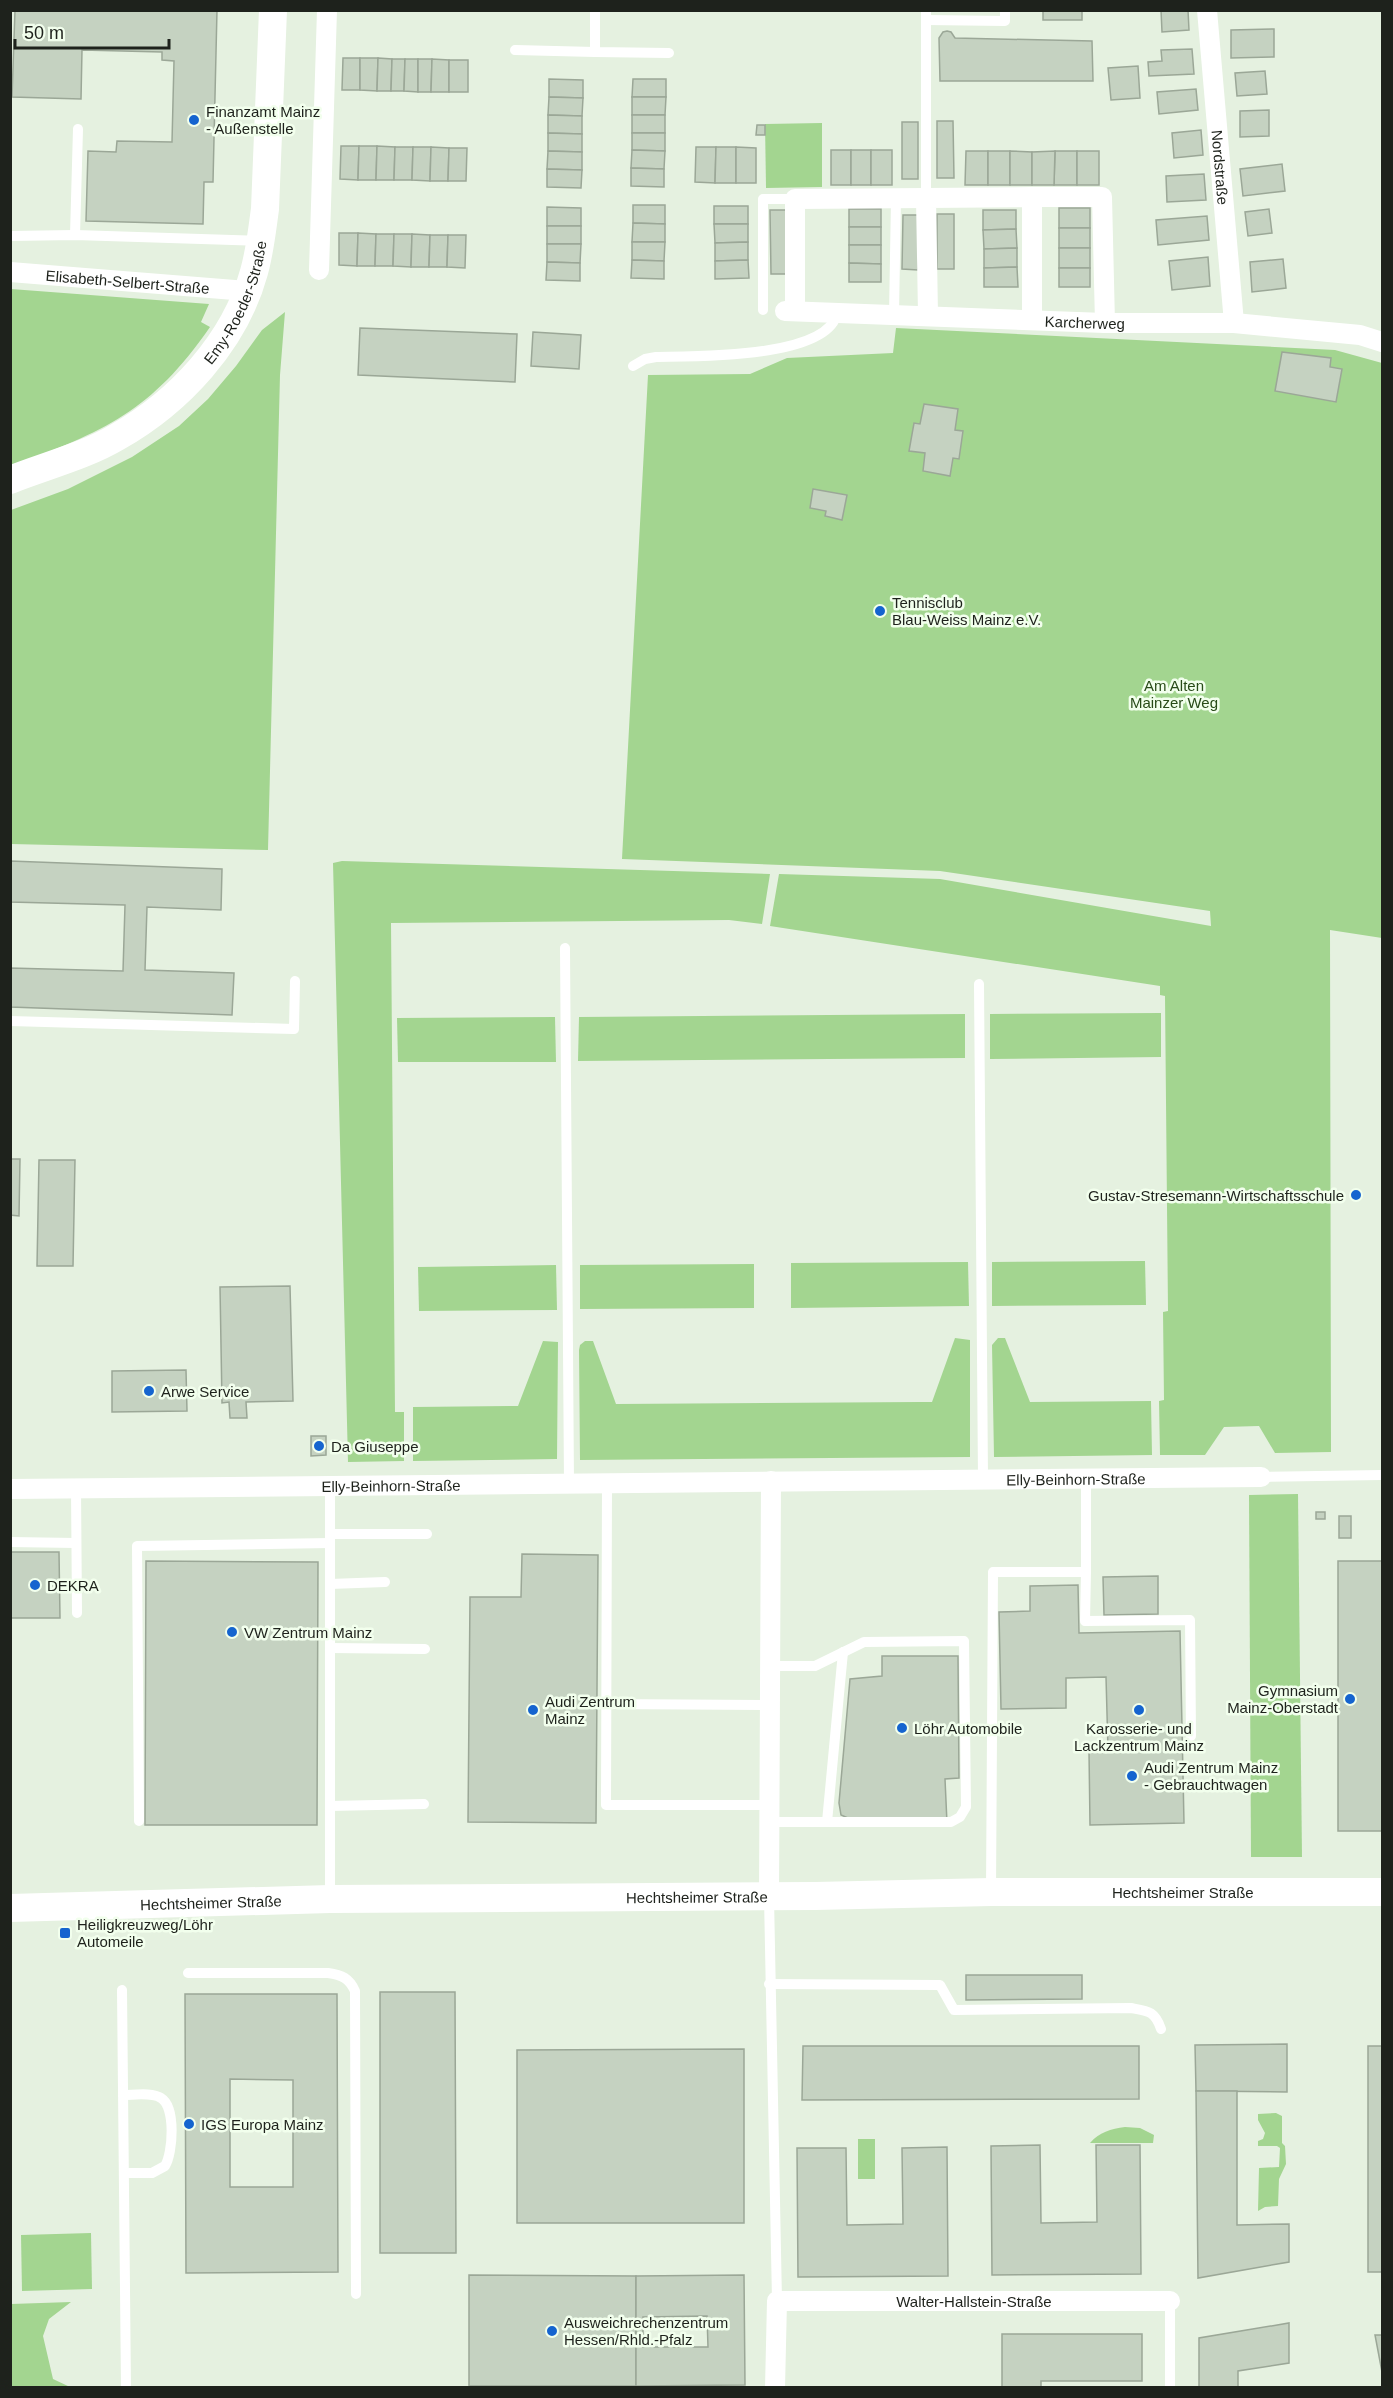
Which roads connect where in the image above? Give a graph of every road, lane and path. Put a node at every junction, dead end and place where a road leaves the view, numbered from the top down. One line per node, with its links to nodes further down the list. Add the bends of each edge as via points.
1 (273, 10): 17 (street, Emy-Roeder-Straße)
2 (327, 10): 18 (street)
3 (595, 10): 8 (lane)
4 (1005, 10): 6 (lane, via 1005,21)
5 (1208, 10): 27 (street, Nordstraße)
6 (926, 15): 13 (lane)
7 (515, 50): 8 (lane)
8 (595, 52): 9 (lane)
9 (669, 53)
10 (78, 129): 15 (lane)
11 (1032, 197): 13 (street); 25 (street); 26 (street, via 1102,197)
12 (896, 198): 13 (street); 14 (street); 23 (lane)
13 (926, 198): 24 (street)
14 (795, 199): 21 (lane, via 763,199); 22 (street, Karcherweg, via 790,311)
15 (75, 235): 16 (lane); 17 (lane)
16 (10, 236)
17 (261, 241): 20 (street, Emy-Roeder-Straße)
18 (319, 270)
19 (10, 272): 20 (street, Elisabeth-Selbert-Straße)
20 (247, 291): 30 (street, Emy-Roeder-Straße, via 206,362 153,414 115,438)
21 (763, 310)
22 (837, 313): 23 (street, Karcherweg); 29 (lane, via 825,330 792,346 740,354 656,357)
23 (894, 315): 24 (street, Karcherweg)
24 (927, 315): 25 (street, Karcherweg)
25 (1032, 320): 26 (street, Karcherweg)
26 (1105, 323): 27 (street, Karcherweg)
27 (1234, 323): 28 (street, Karcherweg, via 1360,335)
28 (1383, 342)
29 (633, 366)
30 (10, 480)
31 (565, 948): 40 (lane)
32 (295, 981): 34 (lane, via 294,1029)
33 (979, 984): 38 (lane)
34 (10, 1021)
35 (1383, 1475): 36 (lane, Elly-Beinhorn-Straße)
36 (1261, 1477): 37 (street, Elly-Beinhorn-Straße)
37 (1086, 1478): 38 (street, Elly-Beinhorn-Straße); 49 (lane)
38 (983, 1479): 39 (street, Elly-Beinhorn-Straße)
39 (771, 1481): 41 (street, Elly-Beinhorn-Straße); 56 (street)
40 (569, 1483): 41 (street, Elly-Beinhorn-Straße); 42 (street, Elly-Beinhorn-Straße)
41 (607, 1483): 57 (lane)
42 (330, 1485): 43 (street, Elly-Beinhorn-Straße); 46 (lane)
43 (76, 1488): 44 (street, Elly-Beinhorn-Straße); 48 (lane)
44 (10, 1489)
45 (427, 1534): 46 (lane)
46 (330, 1538): 51 (lane); 63 (lane, via 137,1546)
47 (10, 1542): 48 (lane)
48 (76, 1543): 52 (lane)
49 (1086, 1572): 59 (lane, via 1085,1621 1190,1620); 65 (lane, via 993,1572)
50 (385, 1582): 51 (lane)
51 (330, 1584): 53 (lane)
52 (77, 1613)
53 (330, 1648): 54 (lane); 61 (lane)
54 (424, 1649)
55 (843, 1652): 56 (lane, via 815,1666); 64 (lane); 64 (lane, via 864,1642 964,1641 966,1807 951,1822)
56 (770, 1666): 58 (street)
57 (607, 1704): 58 (lane); 62 (lane, via 606,1805)
58 (770, 1705): 62 (street)
59 (1191, 1736)
60 (424, 1804): 61 (lane)
61 (330, 1806): 68 (lane)
62 (770, 1814): 64 (lane); 67 (street)
63 (139, 1821)
64 (827, 1822)
65 (991, 1892): 66 (street, Hechtsheimer Straße); 67 (street, Hechtsheimer Straße)
66 (1383, 1892)
67 (769, 1896): 68 (street, Hechtsheimer Straße); 71 (lane)
68 (330, 1899): 69 (street, Hechtsheimer Straße)
69 (10, 1908)
70 (188, 1973): 76 (lane, via 328,1973 346,1977 352,1983)
71 (770, 1984): 73 (lane, via 940,1985 954,2010 1131,2007 1158,2018); 77 (lane)
72 (122, 1990): 74 (lane)
73 (1161, 2029)
74 (123, 2096): 75 (lane); 75 (lane, via 155,2095 170,2110 171,2117 171,2152 165,2166 152,2173)
75 (125, 2173): 79 (lane)
76 (356, 2294)
77 (777, 2301): 78 (street, Walter-Hallstein-Straße); 80 (street)
78 (1170, 2301): 81 (lane, Walter-Hallstein-Straße)
79 (126, 2388)
80 (776, 2388)
81 (1170, 2388)

